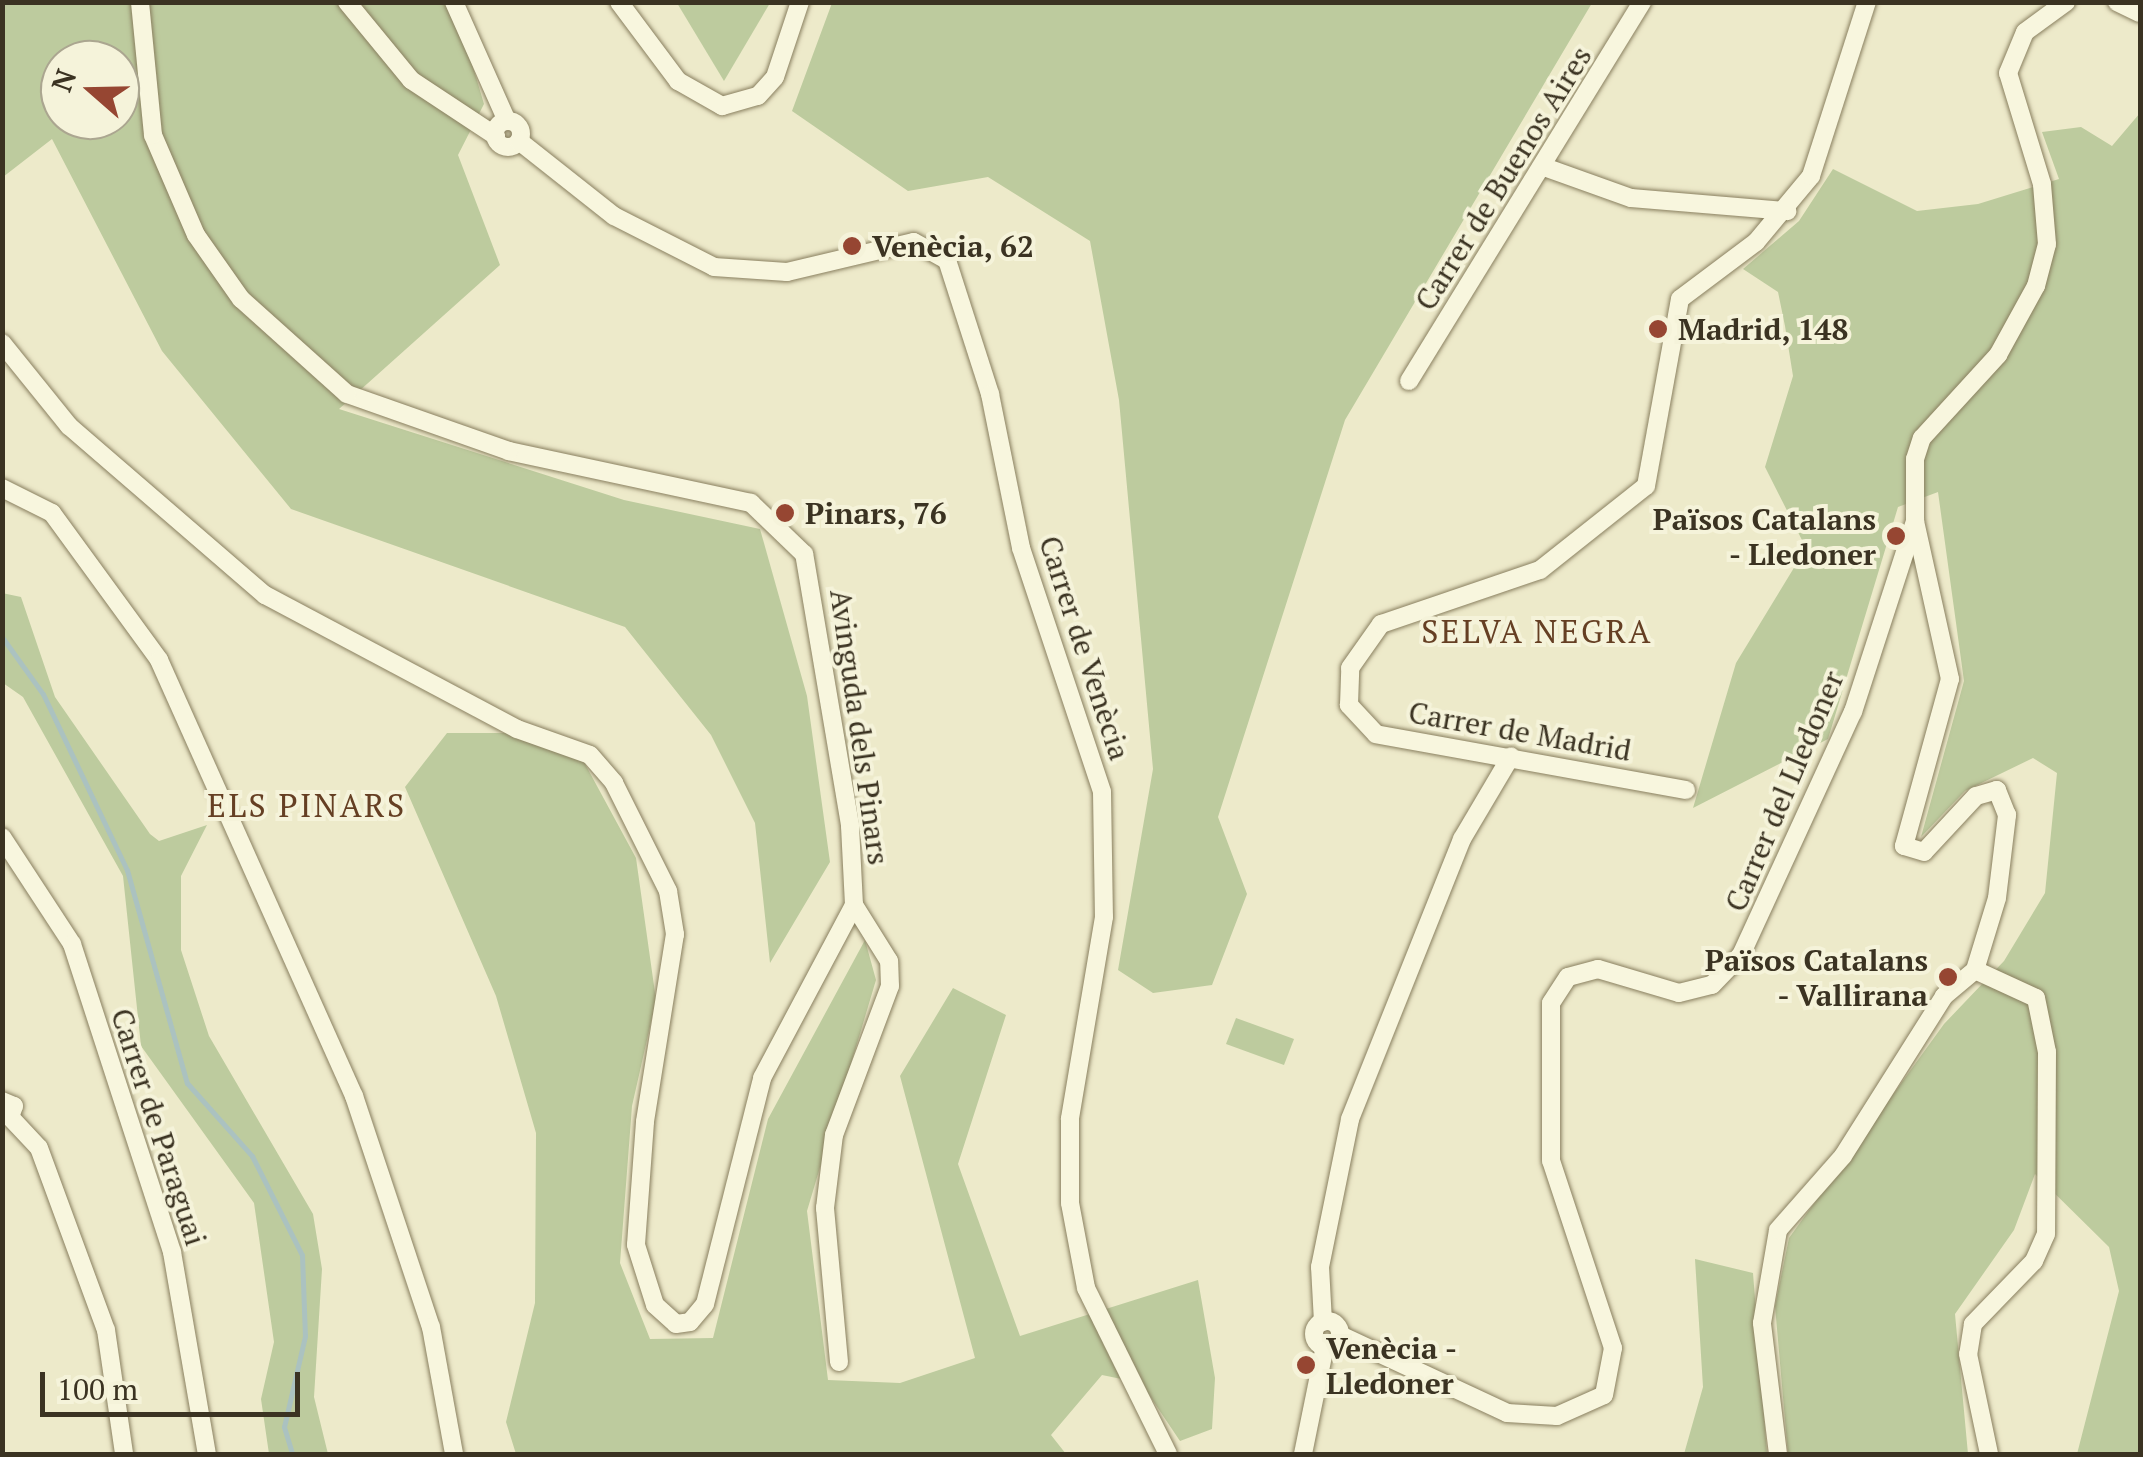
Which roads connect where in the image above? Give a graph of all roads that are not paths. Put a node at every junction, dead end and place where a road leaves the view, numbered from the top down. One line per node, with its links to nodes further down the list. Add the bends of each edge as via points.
1 (140, 2): 21 (street, Avinguda dels Pinars, via 153,135 196,235 242,299 346,394 509,451 661,490 732,496 787,529 817,601)
2 (347, 2): 11 (street, via 411,80)
3 (454, 2): 11 (street)
4 (619, 2): 5 (street, via 678,81 722,106 758,96 775,77)
5 (800, 2)
6 (1642, 2): 12 (street, Carrer de Buenos Aires)
7 (1867, 2): 13 (street, Carrer de Madrid, via 1828,133)
8 (2066, 2): 17 (street, via 2025,32 2008,73 2042,184 2047,244 2036,286 1998,355 1922,438)
9 (2117, 2): 10 (street)
10 (2140, 13)
11 (501, 128): 29 (street, Carrer de Venècia, via 504,146 519,141 614,216 714,266 787,272 914,242 947,260 990,394 1036,597 1102,792 1104,917 1070,1119 1070,1202 1086,1288)
12 (1548, 168): 13 (street, via 1631,198); 15 (street, Carrer de Buenos Aires)
13 (1788, 212): 18 (street, Carrer de Madrid, via 1680,298 1666,344 1659,453 1632,502 1540,570 1381,624 1350,668 1349,705 1376,734)
14 (2, 343): 21 (street, Avinguda dels Pinars, via 118,473 265,594 516,730 590,754 614,783 668,891 675,934 645,1122 636,1245 647,1290 676,1324 705,1304 762,1078)
15 (1409, 380)
16 (2, 488): 28 (street, via 52,513 158,660 354,1096 431,1328)
17 (1916, 520): 22 (street, via 1950,680 1904,846 1924,852 1987,790 2005,798 1996,898); 24 (street, Carrer del Lledoner, via 1853,712 1741,954 1696,989 1679,993 1598,969 1568,977 1551,1003 1552,1161 1613,1348 1604,1395 1558,1416 1507,1414)
18 (1510, 756): 19 (street, Carrer de Madrid); 24 (street, via 1462,839 1350,1119 1320,1267 1323,1322 1314,1334)
19 (1686, 790)
20 (2, 837): 27 (street, Carrer de Paraguai, via 72,944 172,1252)
21 (854, 905): 25 (street, via 890,961 890,986 834,1135 825,1208)
22 (1975, 970): 31 (street, via 1944,996 1842,1156 1778,1230 1762,1323); 32 (street, via 2036,998 2047,1052 2046,1234 2034,1261 1972,1324 1968,1354)
23 (5, 1112): 26 (street, via 39,1148 106,1330)
24 (1332, 1341): 30 (street)
25 (839, 1362)
26 (124, 1454)
27 (207, 1454)
28 (454, 1454)
29 (1168, 1454)
30 (1303, 1454)
31 (1778, 1454)
32 (1990, 1454)

